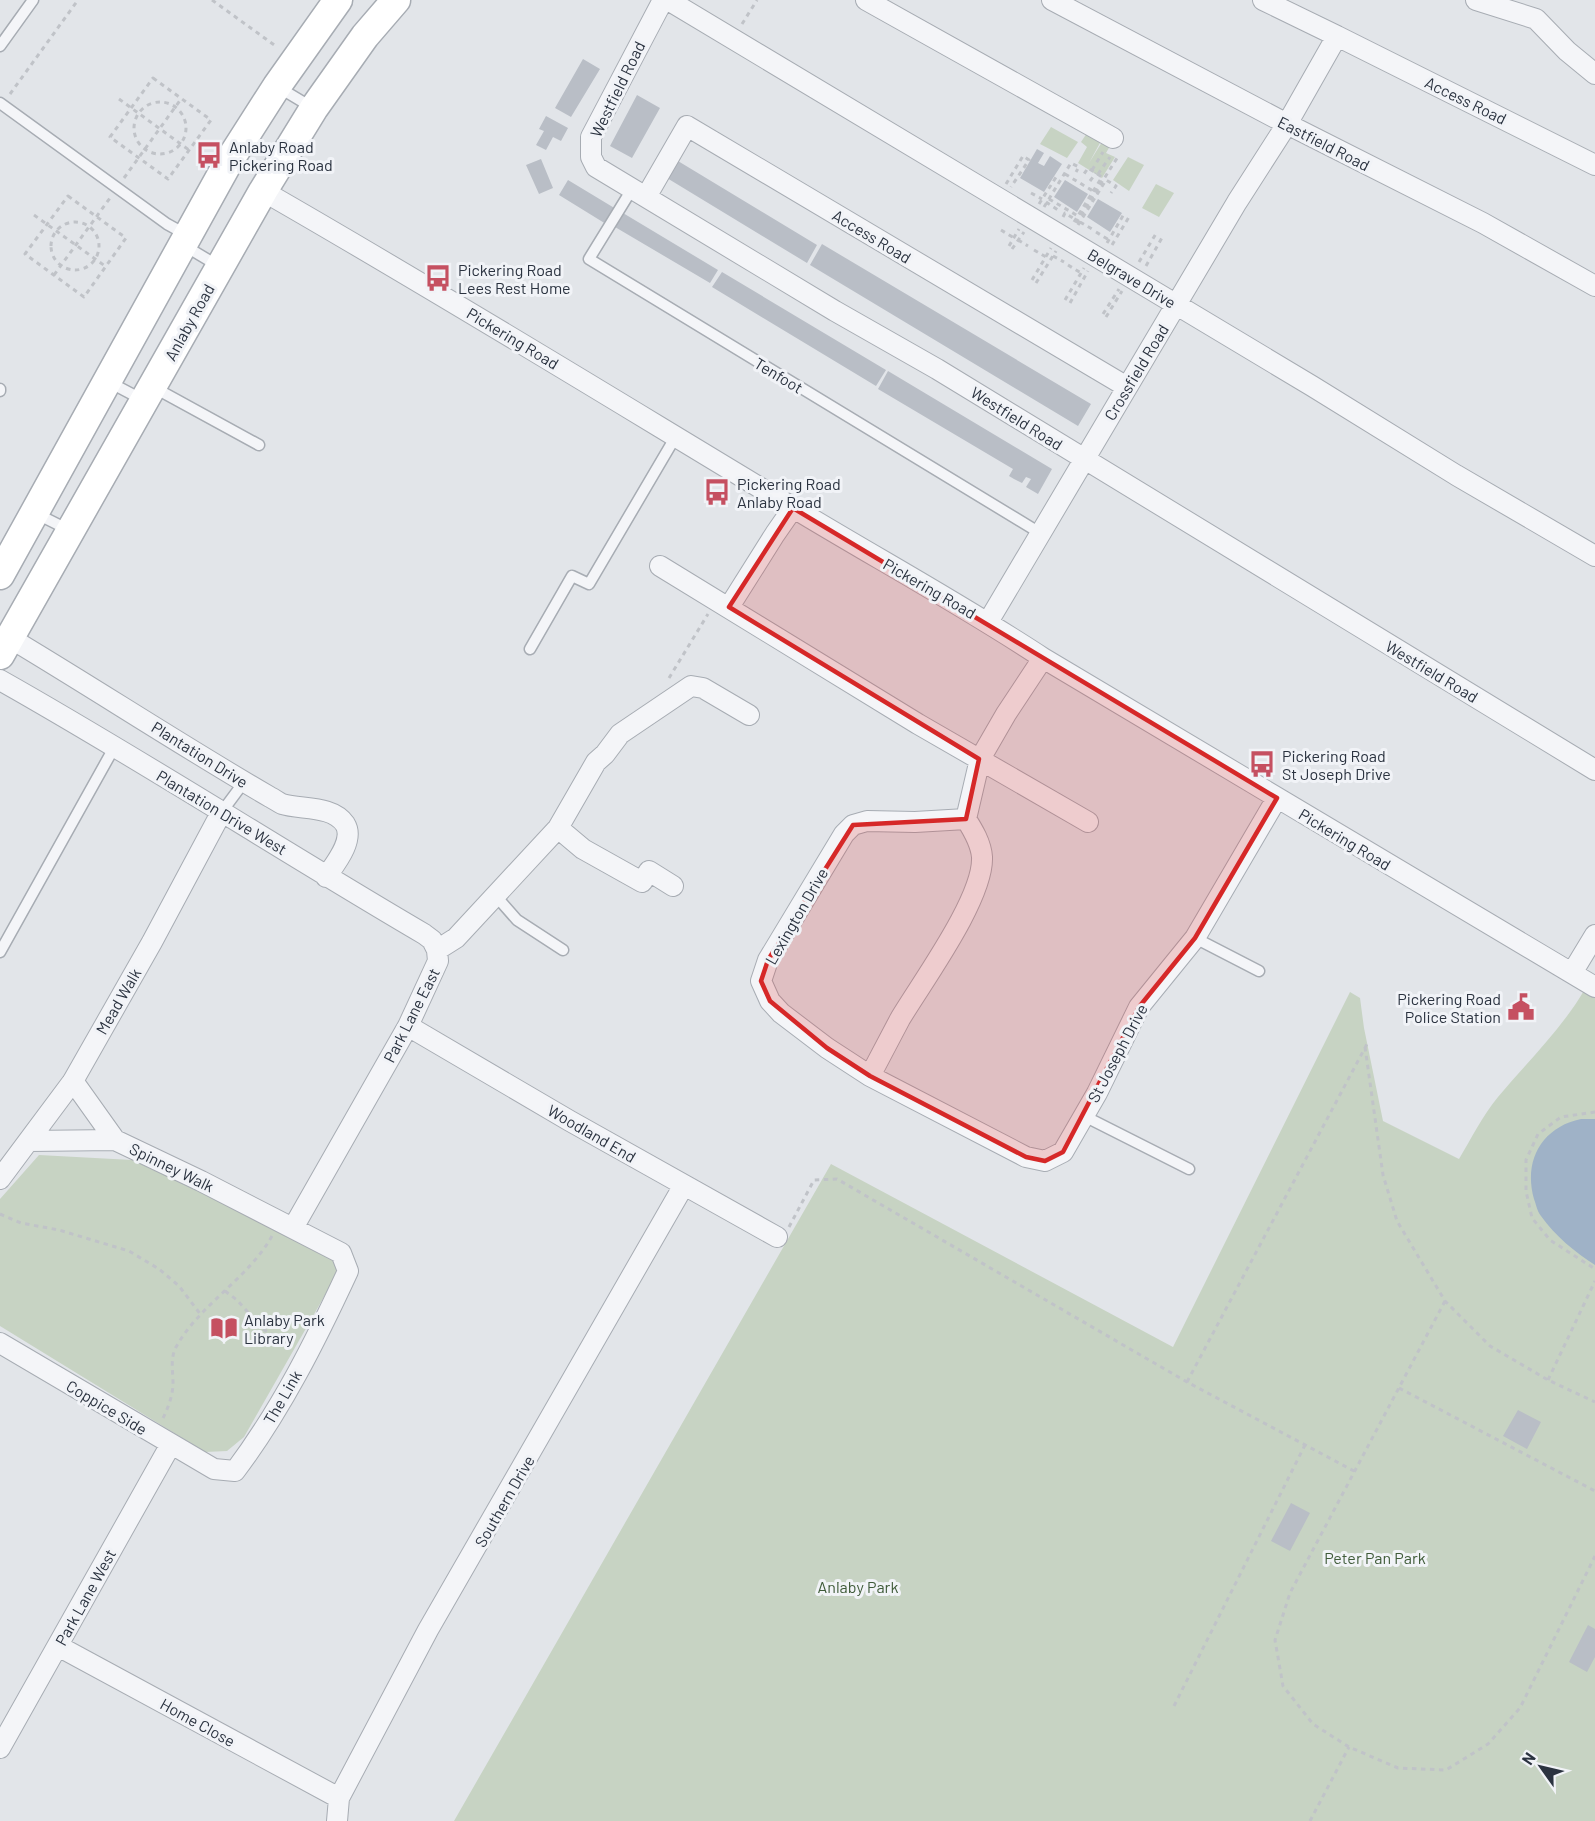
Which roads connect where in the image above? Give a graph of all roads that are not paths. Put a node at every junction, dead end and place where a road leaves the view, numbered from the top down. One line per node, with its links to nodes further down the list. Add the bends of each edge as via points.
1 (33, 0): 11 (lane)
2 (338, 0): 13 (main road)
3 (396, 0): 15 (main road, Anlaby Road)
4 (663, 0): 20 (street, Westfield Road, via 591,136 591,157 596,166)
5 (668, 0): 24 (street, Belgrave Drive)
6 (867, 0): 17 (street)
7 (1052, 0): 16 (street, Eastfield Road)
8 (1263, 0): 10 (street, Access Road)
9 (1481, 0): 12 (street, via 1536,19)
10 (1336, 36): 16 (street); 18 (street, Access Road)
11 (0, 46)
12 (1595, 74)
13 (277, 86): 15 (lane); 21 (main road)
14 (1, 103): 21 (lane)
15 (314, 108): 19 (main road, Anlaby Road)
16 (1287, 124): 23 (street, Eastfield Road, via 1483,223); 24 (street, Crossfield Road)
17 (1111, 150)
18 (1595, 165)
19 (263, 191): 22 (main road, Anlaby Road); 28 (street, Pickering Road)
20 (639, 193): 26 (street, Access Road, via 687,126); 30 (street, Westfield Road); 34 (lane, Tenfoot, via 589,259)
21 (184, 240): 22 (lane); 25 (main road)
22 (220, 267): 27 (main road, Anlaby Road)
23 (1595, 286)
24 (1176, 305): 26 (street, Crossfield Road); 35 (street, Belgrave Drive)
25 (106, 381): 27 (lane); 32 (main road)
26 (1127, 387): 30 (street, Crossfield Road)
27 (149, 394): 29 (lane); 33 (main road, Anlaby Road)
28 (676, 436): 31 (street, Pickering Road); 41 (lane, via 589,584 572,576)
29 (259, 445)
30 (1085, 459): 34 (street, Crossfield Road); 47 (street, Westfield Road)
31 (793, 508): 38 (street); 39 (street, Pickering Road)
32 (35, 512): 33 (lane); 37 (main road)
33 (69, 530): 40 (main road, Anlaby Road)
34 (1040, 533): 39 (street, Crossfield Road)
35 (1595, 556)
36 (660, 566): 38 (street)
37 (2, 567)
38 (729, 607): 46 (street)
39 (988, 622): 42 (street, Pickering Road)
40 (5, 646): 48 (street, Plantation Drive)
41 (530, 649)
42 (1043, 658): 46 (street); 49 (street, Pickering Road)
43 (0, 680): 45 (street, Plantation Drive West)
44 (749, 715): 53 (street, Park Lane East, via 703,687 691,686 620,734 596,762)
45 (115, 746): 50 (street, Plantation Drive West); 61 (lane)
46 (980, 759): 51 (street); 52 (street)
47 (1595, 770)
48 (244, 782): 50 (lane); 54 (street, Plantation Drive, via 282,804 324,810 344,822 347,841)
49 (1277, 798): 58 (street, St Joseph Drive); 63 (street, Pickering Road)
50 (222, 813): 54 (street, Plantation Drive West); 67 (street, Mead Walk)
51 (966, 819): 66 (street, via 978,839 982,857 975,889); 66 (street, Lexington Drive, via 867,821 852,825 768,960 761,981 770,1001 826,1048)
52 (1088, 822)
53 (558, 828): 55 (street, via 583,849 642,882 649,872); 56 (street, Park Lane East)
54 (326, 877): 59 (street, Plantation Drive West, via 424,934)
55 (673, 886)
56 (495, 896): 59 (street, Park Lane East, via 456,938); 60 (lane, via 517,920)
57 (1595, 935): 63 (street)
58 (1195, 938): 62 (lane); 69 (street, St Joseph Drive, via 1139,1007)
59 (437, 950): 65 (street, Park Lane East, via 438,961)
60 (562, 950)
61 (0, 952)
62 (1259, 971)
63 (1572, 973): 64 (street, Pickering Road)
64 (1595, 987)
65 (408, 1026): 74 (street, Woodland End); 75 (street, Park Lane East)
66 (870, 1076): 68 (street, Lexington Drive)
67 (73, 1081): 70 (street, Spinney Walk); 71 (street, Mead Walk)
68 (926, 1105): 69 (street, St Joseph Drive, via 1026,1157 1045,1161 1063,1152)
69 (1084, 1116): 72 (lane)
70 (116, 1140): 71 (street); 75 (street, Spinney Walk)
71 (29, 1141): 73 (street, Mead Walk)
72 (1189, 1169)
73 (0, 1179)
74 (684, 1185): 76 (street, Woodland End); 82 (street, Southern Drive, via 428,1630)
75 (292, 1228): 79 (street, The Link, via 341,1254 348,1271 254,1446 236,1471)
76 (777, 1237)
77 (0, 1344): 78 (street, Coppice Side)
78 (171, 1444): 79 (street, Coppice Side); 80 (street, Park Lane West)
79 (214, 1469)
80 (58, 1646): 81 (street, Park Lane West); 82 (street, Home Close)
81 (0, 1748)
82 (339, 1798): 83 (street, Southern Drive)
83 (337, 1821)

